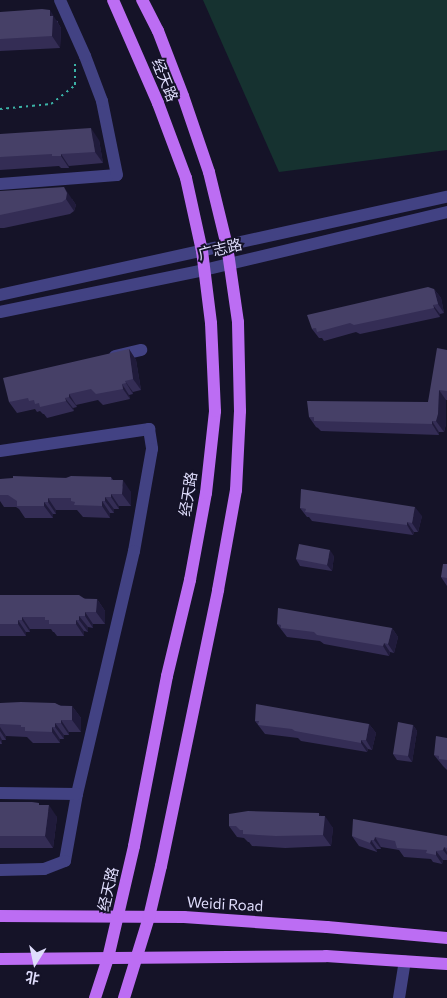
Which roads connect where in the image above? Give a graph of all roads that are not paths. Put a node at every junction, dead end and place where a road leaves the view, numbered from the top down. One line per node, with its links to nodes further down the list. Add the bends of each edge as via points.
1 (60, 0): 4 (street, via 102,101 117,175)
2 (113, 0): 8 (main road, 经天路, via 158,103 186,178)
3 (142, 0): 7 (main road, 经天路, via 180,87 206,163)
4 (0, 184)
5 (447, 197): 7 (street, 广志路)
6 (447, 212): 9 (street, 广志路)
7 (227, 246): 8 (street, 广志路); 9 (main road, 经天路)
8 (202, 251): 10 (main road, 经天路); 11 (street, 广志路)
9 (230, 263): 10 (street, 广志路); 21 (main road, 经天路, via 238,322 240,411 236,490)
10 (204, 270): 12 (street, 广志路); 19 (main road, 经天路, via 211,323 214,411 206,493)
11 (0, 295)
12 (0, 312)
13 (141, 350): 14 (street)
14 (104, 359)
15 (0, 451): 17 (street, via 149,429 152,449 134,551)
16 (0, 793): 17 (street)
17 (77, 794): 18 (street, via 65,861 44,869)
18 (0, 870)
19 (118, 915): 20 (main road, Weidi Road); 21 (main road, Weidi Road); 24 (main road, 经天路)
20 (0, 916)
21 (149, 917): 22 (main road, Weidi Road, via 327,927); 23 (main road, 经天路)
22 (447, 938)
23 (137, 957): 24 (main road); 26 (main road, via 326,956); 29 (main road, 经天路)
24 (108, 958): 25 (main road); 28 (main road, 经天路)
25 (0, 959)
26 (405, 961): 27 (main road); 30 (street)
27 (447, 964)
28 (95, 998)
29 (124, 998)
30 (399, 998)

